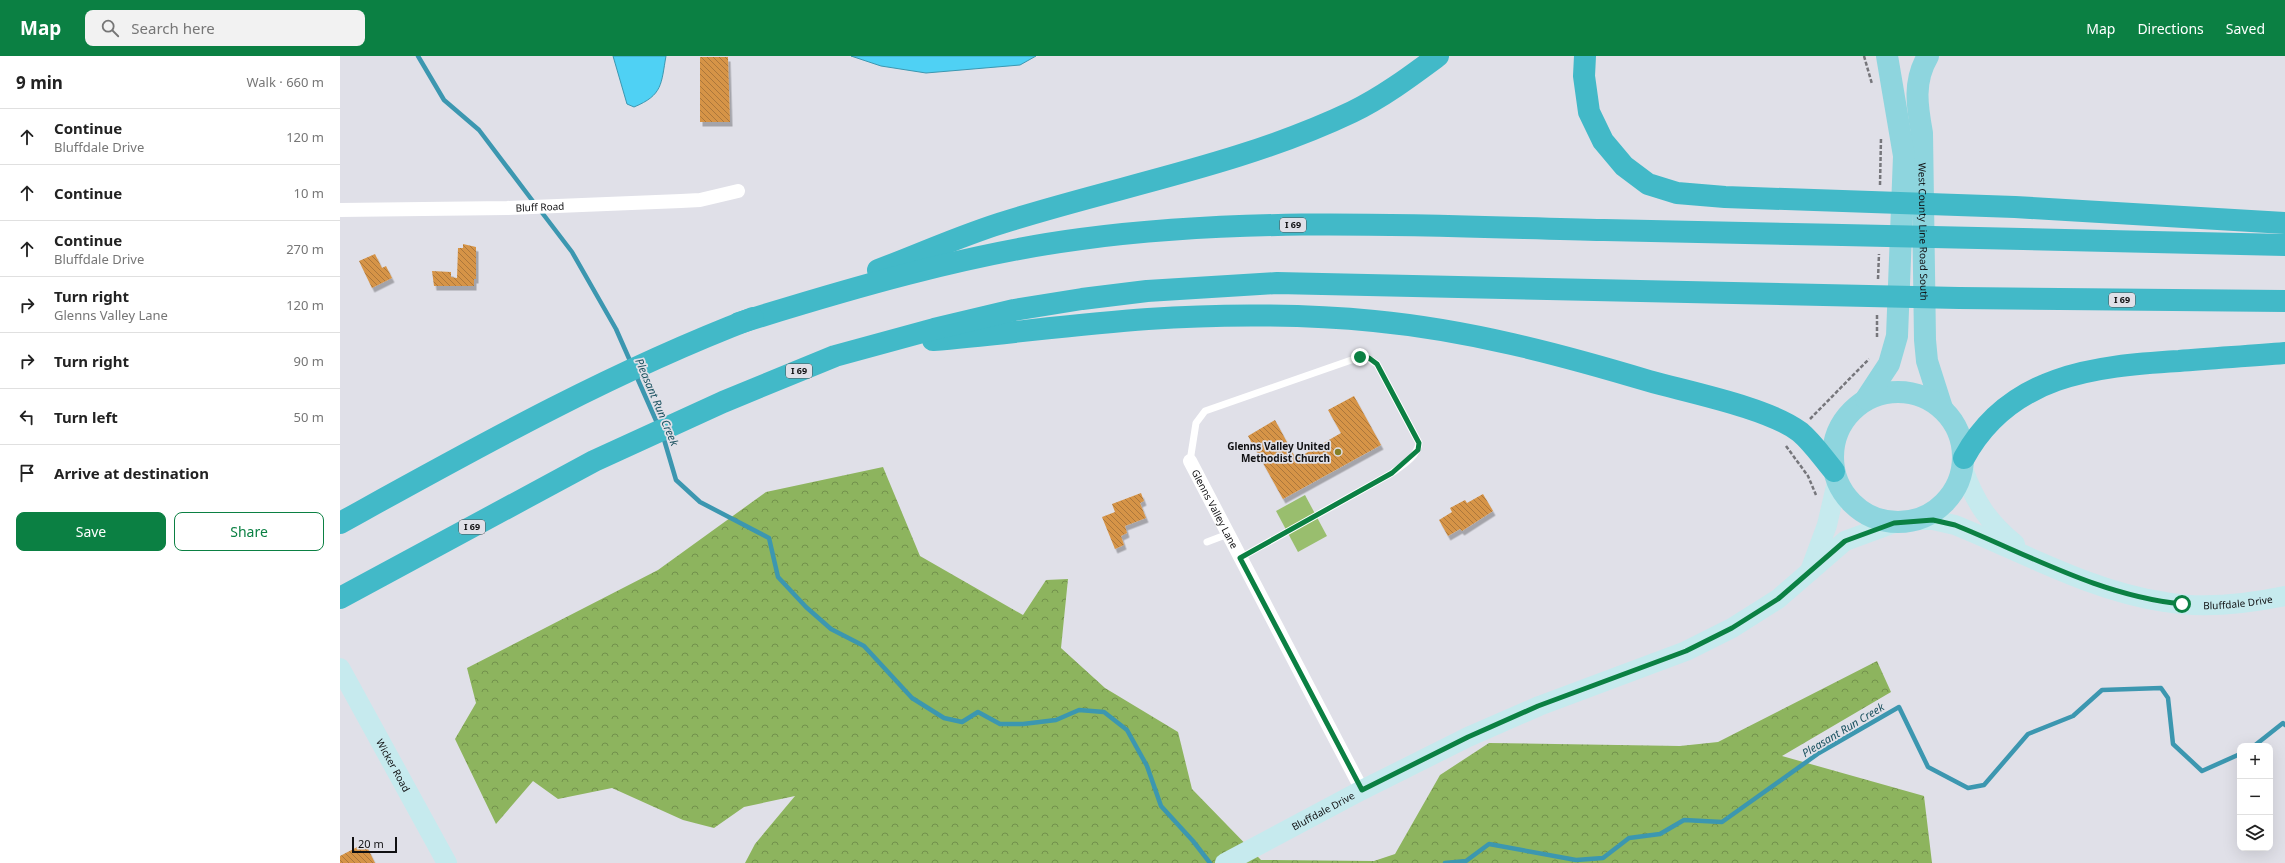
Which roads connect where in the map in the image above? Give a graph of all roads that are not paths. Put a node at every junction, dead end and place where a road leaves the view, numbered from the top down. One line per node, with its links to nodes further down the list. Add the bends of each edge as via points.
1 (1438, 56): 10 (highway, via 1403,82 1353,112 1296,135 1231,158 1007,221)
2 (1585, 56): 7 (highway, via 1584,76 1589,112 1603,141 1624,166 1648,184 1684,194 1959,205)
3 (1887, 56): 13 (main road, West County Line Road South, via 1904,156 1897,336 1889,364)
4 (1928, 56): 14 (main road, West County Line Road South, via 1917,87 1922,133 1925,340 1927,361)
5 (738, 190): 6 (street, Bluff Road, via 700,200 507,208)
6 (340, 210)
7 (2285, 223)
8 (2285, 246): 10 (highway, I 69, via 1962,236 1364,224 1219,226 1077,240 942,267 880,281)
9 (2285, 301): 11 (highway, I 69, via 1959,298 1285,283 1132,293 1014,310)
10 (739, 323): 19 (highway, I 69, via 688,344 572,399)
11 (876, 345): 17 (highway, via 1149,319 1302,317 1389,323 1481,337 1548,351 1749,410 1784,423 1799,432); 26 (highway, I 69, via 835,356 723,402 594,461)
12 (2285, 353): 16 (highway, via 2118,365 2063,377 2032,390 2004,408 1983,428)
13 (1866, 399): 14 (main road, via 1885,392 1906,392 1925,397); 17 (main road, via 1850,412 1838,430 1833,450)
14 (1942, 408): 16 (main road, via 1954,422 1961,439)
15 (1190, 461): 21 (street, Glenns Valley Lane); 24 (lane, via 1196,423 1205,411 1360,357 1369,358 1377,364 1419,443 1414,456 1392,473)
16 (1963, 463): 18 (main road, via 1957,486 1948,501); 23 (street, Bluffdale Drive, via 1978,504 1988,519)
17 (1836, 476): 20 (main road, via 1847,498 1860,510 1876,519); 25 (street, Bluffdale Drive, via 1827,525)
18 (1918, 520): 20 (main road); 23 (street, Bluffdale Drive, via 1933,520 1955,525)
19 (340, 523)
20 (1894, 523): 25 (street, Bluffdale Drive, via 1845,541)
21 (1228, 534): 22 (lane); 24 (street, Glenns Valley Lane)
22 (1207, 542)
23 (2031, 557): 27 (street, Bluffdale Drive, via 2104,588 2165,602 2233,604)
24 (1240, 558): 29 (street, Glenns Valley Lane)
25 (1809, 573): 29 (street, Bluffdale Drive, via 1778,599 1732,628 1686,651 1538,706 1468,737)
26 (345, 596)
27 (2285, 596)
28 (340, 668): 30 (street, Wicker Road)
29 (1362, 790): 31 (street, Bluffdale Drive)
30 (447, 863)
31 (1225, 863)

